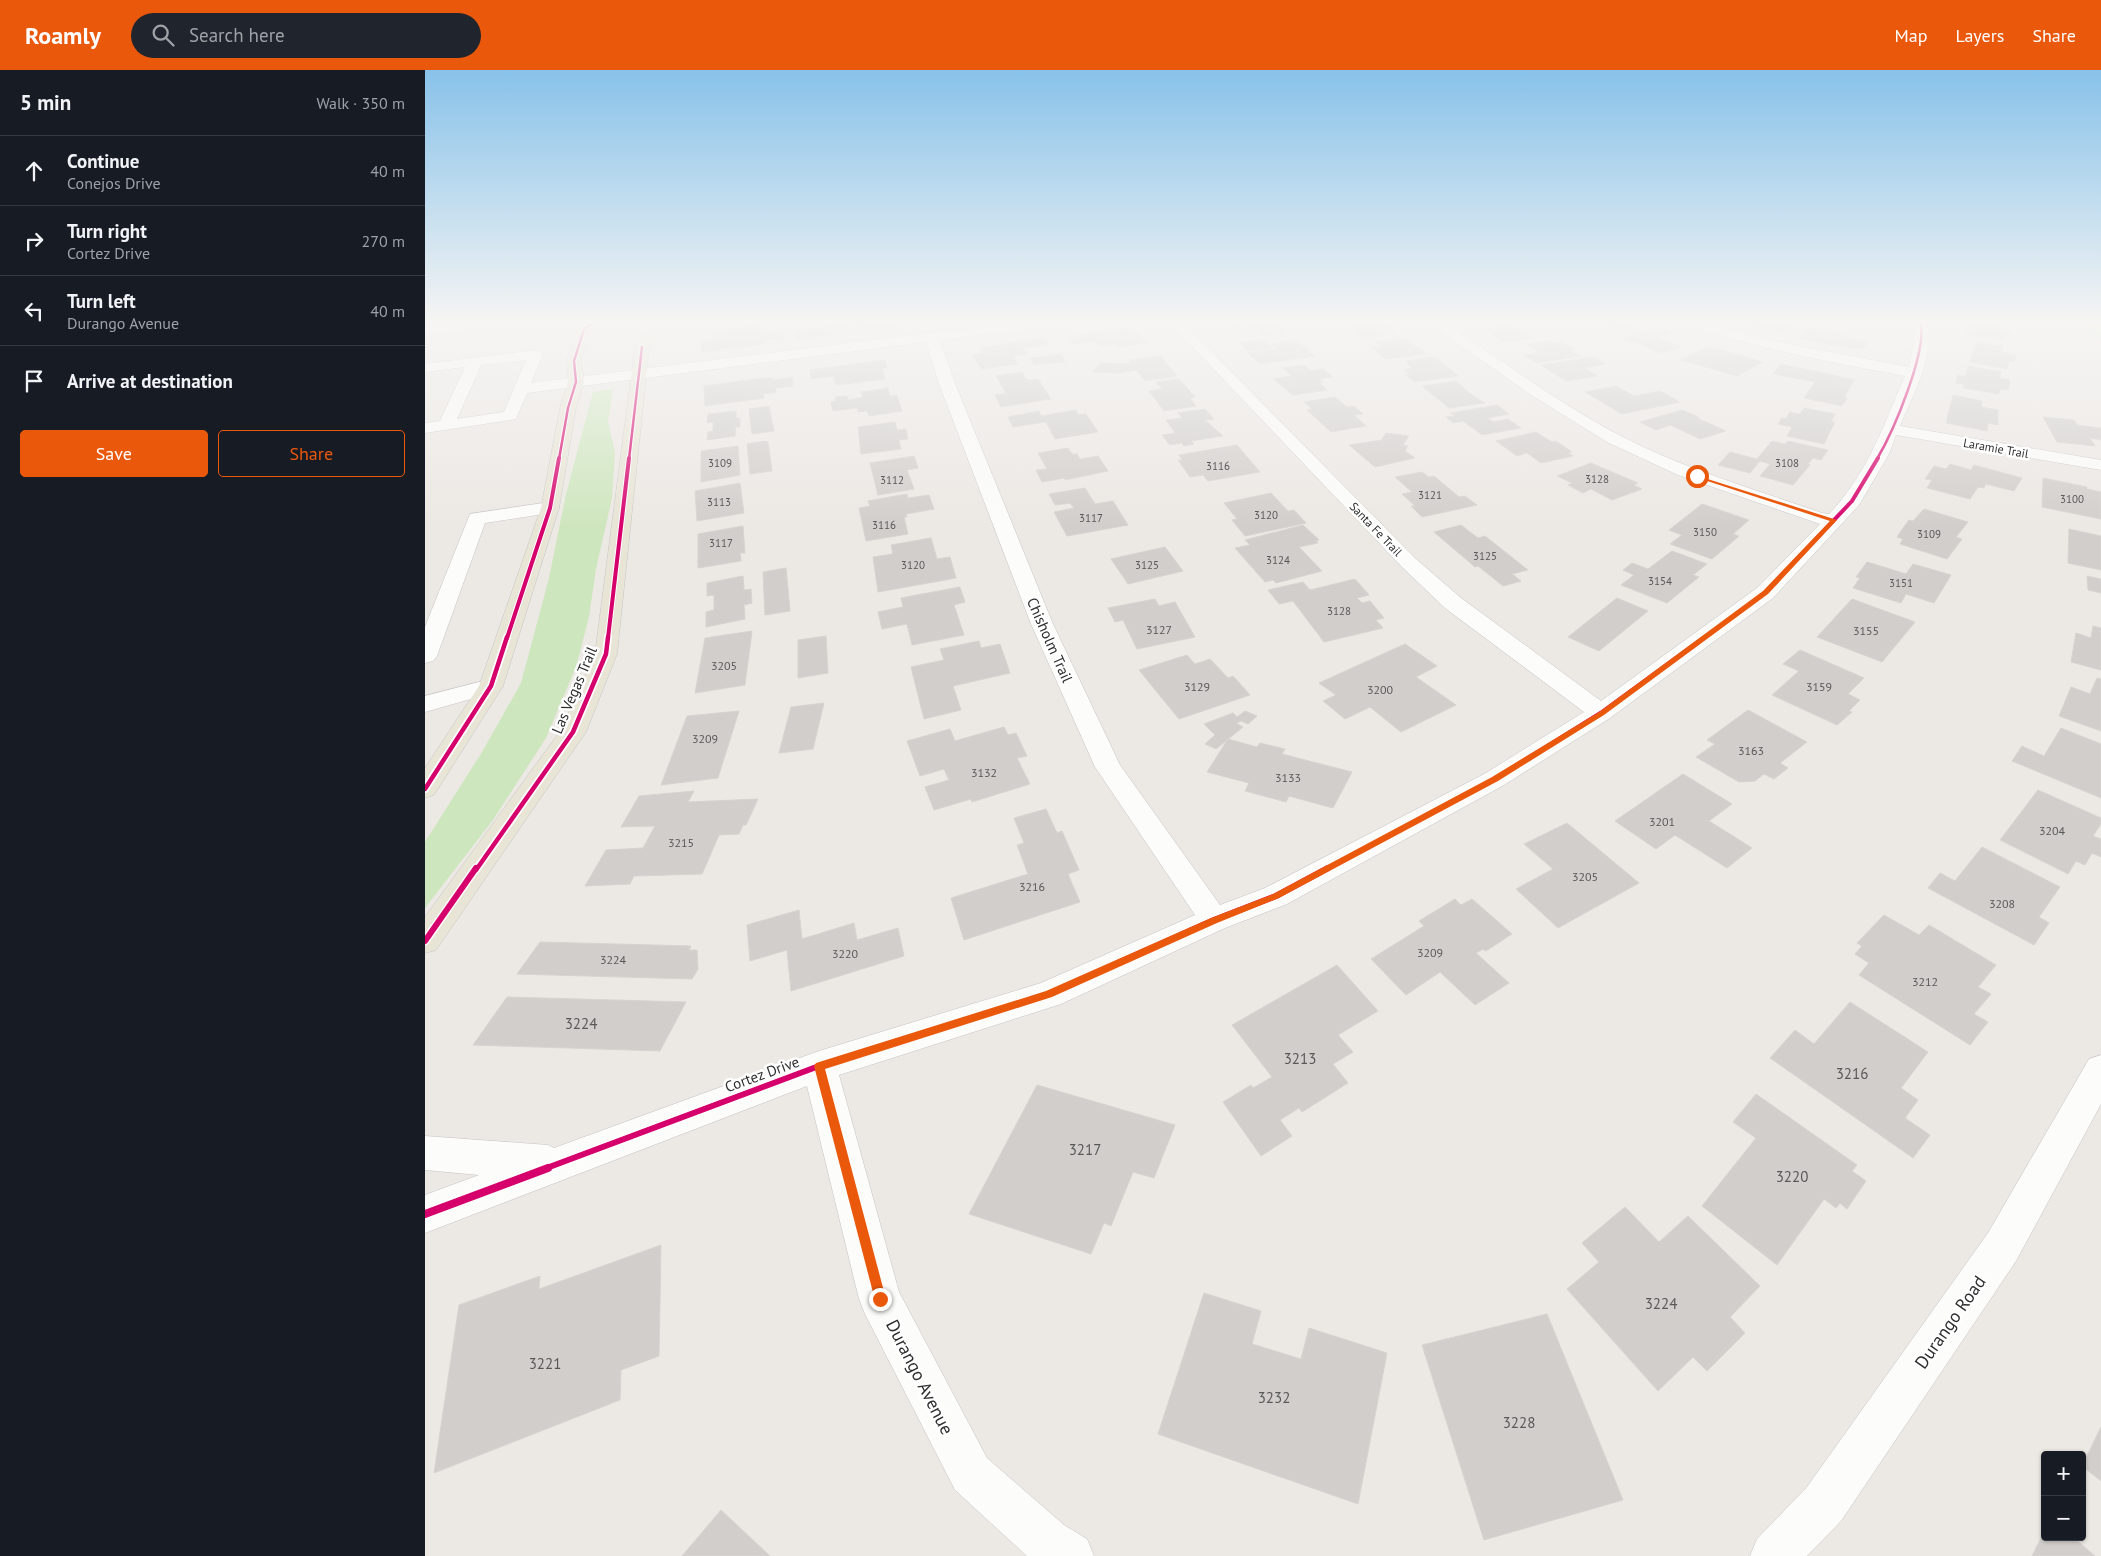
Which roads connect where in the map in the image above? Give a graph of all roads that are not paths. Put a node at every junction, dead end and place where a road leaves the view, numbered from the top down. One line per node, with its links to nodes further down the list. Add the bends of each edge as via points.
1 (462, 389): 9 (street)
2 (521, 389): 9 (street, via 510,416)
3 (573, 389): 13 (main road)
4 (637, 389): 21 (main road, Las Vegas Trail, via 606,654 573,732)
5 (949, 389): 20 (street, Chisholm Trail, via 1042,624 1108,767)
6 (1241, 389): 18 (street, Santa Fe Trail, via 1453,603)
7 (1535, 389): 14 (street, via 1639,452 1697,476 1819,518)
8 (1908, 389): 11 (street, Cortez Drive)
9 (446, 425): 10 (street)
10 (425, 428)
11 (1890, 429): 12 (street, Laramie Trail); 14 (street, Cortez Drive, via 1880,454 1852,501)
12 (2101, 465)
13 (551, 508): 15 (street, via 477,518); 16 (main road)
14 (1834, 520): 18 (street, Cortez Drive, via 1765,593)
15 (425, 656)
16 (491, 686): 17 (street); 19 (main road)
17 (425, 704)
18 (1601, 713): 20 (street, Cortez Drive, via 1495,779 1276,896)
19 (425, 789)
20 (1214, 920): 22 (street, Cortez Drive, via 1049,994)
21 (425, 941)
22 (819, 1066): 25 (street, Cortez Drive); 27 (street, Durango Avenue, via 880,1299 971,1474 1047,1542)
23 (2101, 1070): 28 (street, Durango Road, via 2002,1247 1824,1504)
24 (425, 1153): 25 (street, Cortez Drive)
25 (554, 1164): 26 (street, Cortez Drive)
26 (425, 1214)
27 (1070, 1556)
28 (1774, 1556)

